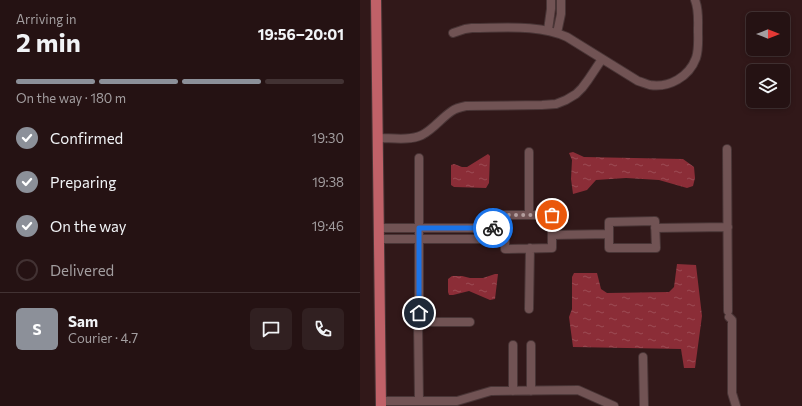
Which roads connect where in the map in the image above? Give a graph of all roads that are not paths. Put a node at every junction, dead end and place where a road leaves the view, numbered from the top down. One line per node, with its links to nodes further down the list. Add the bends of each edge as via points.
1 (376, 0): 9 (main road)
2 (551, 0): 5 (street)
3 (561, 0): 7 (street)
4 (695, 0): 8 (street, via 698,13 698,50 692,66 681,78 665,85 649,85)
5 (548, 30): 6 (street, via 472,28); 7 (street)
6 (452, 33)
7 (557, 33): 8 (street)
8 (602, 59): 9 (street, via 576,94 556,104 466,106 450,112 421,136)
9 (378, 138): 15 (main road)
10 (727, 149): 14 (street)
11 (529, 152): 13 (street)
12 (419, 158): 16 (street)
13 (529, 215): 17 (street, via 505,215); 20 (street, via 552,215)
14 (728, 227): 18 (street); 40 (street, via 732,393)
15 (378, 228): 16 (street); 21 (main road)
16 (419, 228): 17 (street); 22 (street)
17 (505, 228): 23 (street)
18 (655, 228): 19 (street, via 655,221 609,222); 19 (street, via 656,248 609,248)
19 (609, 234): 20 (street)
20 (552, 235): 24 (street, via 552,248)
21 (379, 239): 22 (street); 35 (main road)
22 (419, 239): 23 (street); 26 (street)
23 (505, 239): 24 (street, via 505,249)
24 (530, 248): 25 (street)
25 (529, 309)
26 (419, 313)
27 (470, 322): 34 (street, via 418,322)
28 (513, 345): 31 (street)
29 (531, 345): 32 (street)
30 (643, 357): 39 (street)
31 (513, 391): 32 (street); 33 (street, via 488,391)
32 (531, 391): 36 (street, via 578,390)
33 (471, 397): 34 (street, via 457,401); 37 (street)
34 (419, 401): 35 (street)
35 (380, 404)
36 (604, 404): 38 (street)
37 (471, 406)
38 (614, 406)
39 (644, 406)
40 (736, 406)

